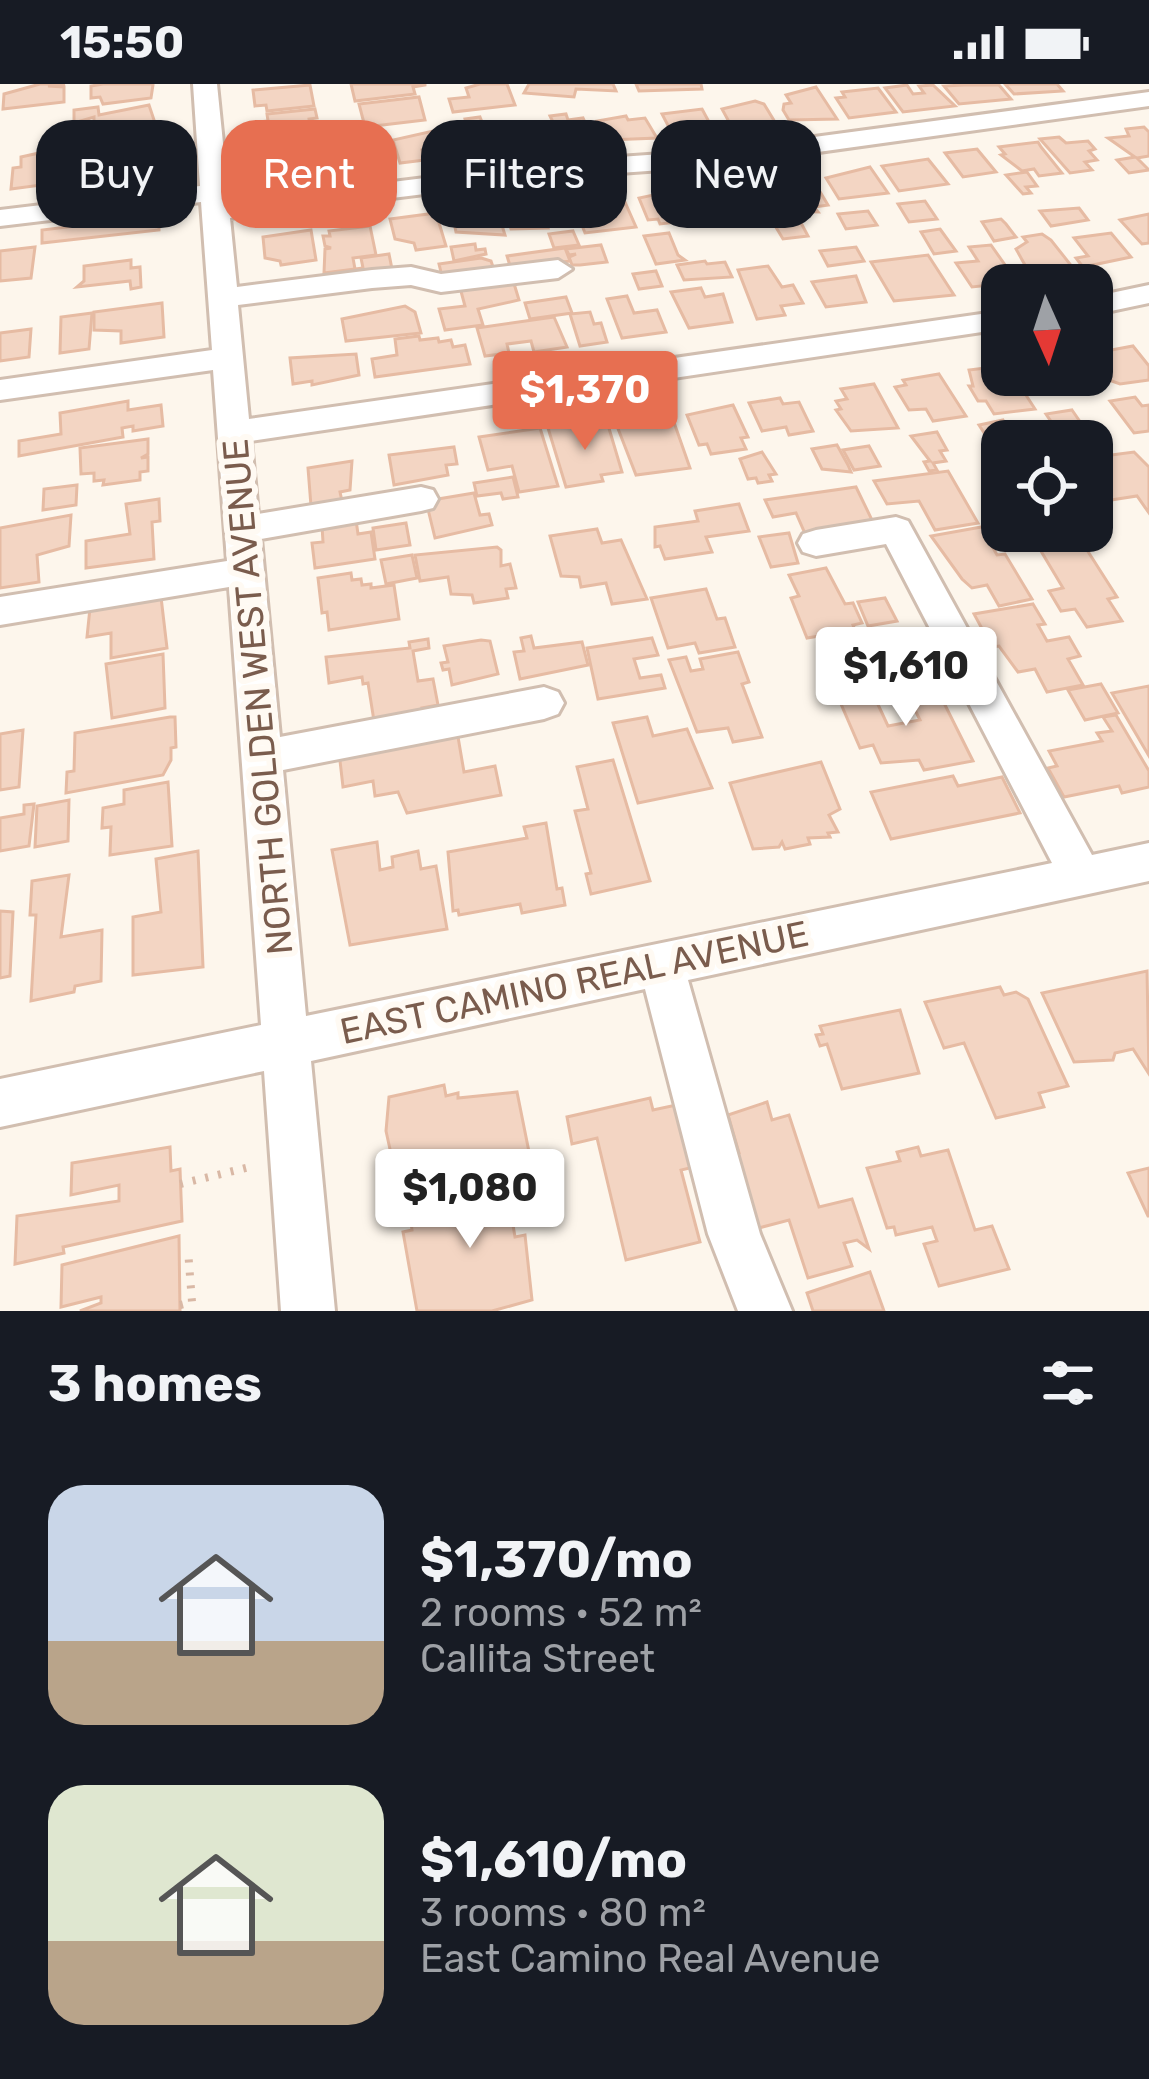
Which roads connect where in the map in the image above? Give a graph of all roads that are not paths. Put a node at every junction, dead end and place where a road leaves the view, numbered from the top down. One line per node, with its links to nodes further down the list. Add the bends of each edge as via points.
1 (205, 84): 3 (street, NORTH GOLDEN WEST AVENUE)
2 (1149, 99): 3 (street, via 718,158)
3 (213, 202): 4 (street); 7 (street, NORTH GOLDEN WEST AVENUE)
4 (0, 218)
5 (558, 268): 7 (street, via 441,283 411,275)
6 (1149, 294): 8 (street)
7 (222, 298): 10 (street, NORTH GOLDEN WEST AVENUE)
8 (1113, 302)
9 (981, 323): 12 (street)
10 (227, 358): 11 (street); 12 (street, NORTH GOLDEN WEST AVENUE)
11 (0, 390)
12 (234, 432): 14 (street, NORTH GOLDEN WEST AVENUE)
13 (421, 499): 14 (street)
14 (243, 530): 16 (street, NORTH GOLDEN WEST AVENUE)
15 (816, 543): 21 (street, via 896,530)
16 (247, 571): 17 (street); 19 (street, NORTH GOLDEN WEST AVENUE)
17 (0, 611)
18 (544, 704): 19 (street)
19 (262, 757): 23 (street, NORTH GOLDEN WEST AVENUE)
20 (1149, 862): 21 (street, EAST CAMINO REAL AVENUE)
21 (1081, 876): 22 (street, EAST CAMINO REAL AVENUE)
22 (661, 964): 23 (street, EAST CAMINO REAL AVENUE); 26 (street, via 734,1234)
23 (287, 1043): 24 (street, EAST CAMINO REAL AVENUE); 25 (street, NORTH GOLDEN WEST AVENUE)
24 (0, 1103)
25 (308, 1311)
26 (765, 1311)

